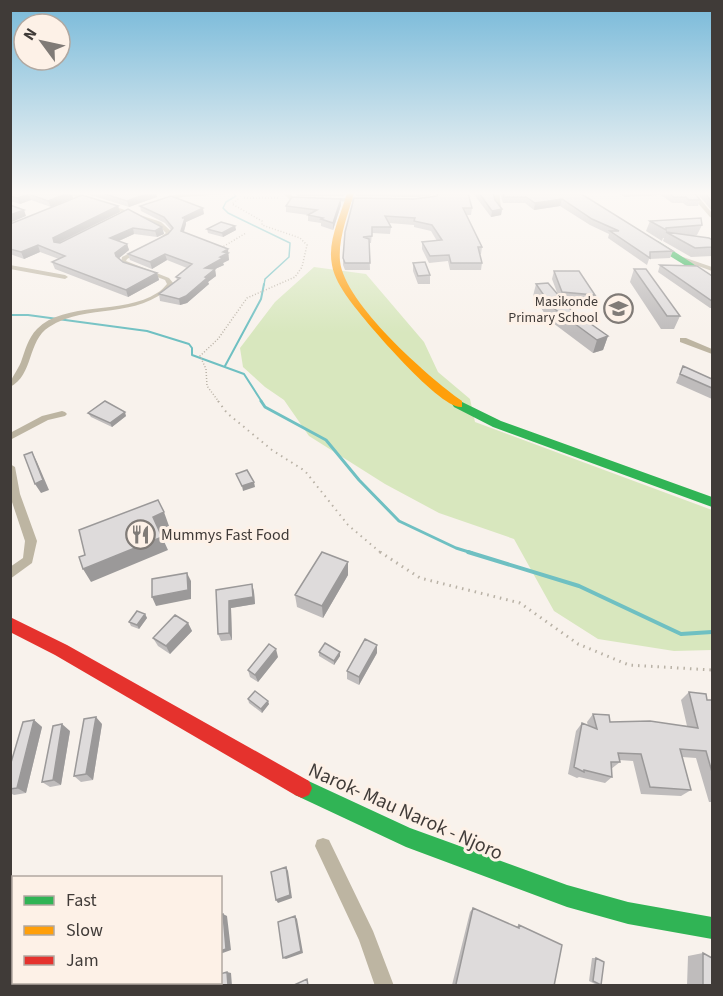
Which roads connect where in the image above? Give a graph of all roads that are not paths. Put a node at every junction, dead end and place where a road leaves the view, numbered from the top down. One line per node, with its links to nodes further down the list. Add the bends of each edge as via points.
1 (162, 239): 9 (street, via 123,262 164,277 171,284 165,291 126,306 61,317 43,328 36,334 24,369)
2 (340, 239): 13 (main road, via 338,274 350,296 440,392 473,414 497,424)
3 (650, 239): 5 (main road, via 675,256)
4 (10, 267): 6 (street)
5 (712, 272)
6 (65, 277)
7 (682, 340): 8 (street)
8 (712, 352)
9 (10, 386)
10 (62, 414): 11 (street, via 45,418)
11 (10, 437)
12 (10, 467): 14 (street, via 31,541 28,560)
13 (712, 502)
14 (10, 574)
15 (10, 624): 17 (main road, Narok- Mau Narok - Njoro, via 313,794 406,837 567,896 628,913)
16 (323, 846): 18 (street, via 367,937)
17 (712, 927)
18 (385, 986)

